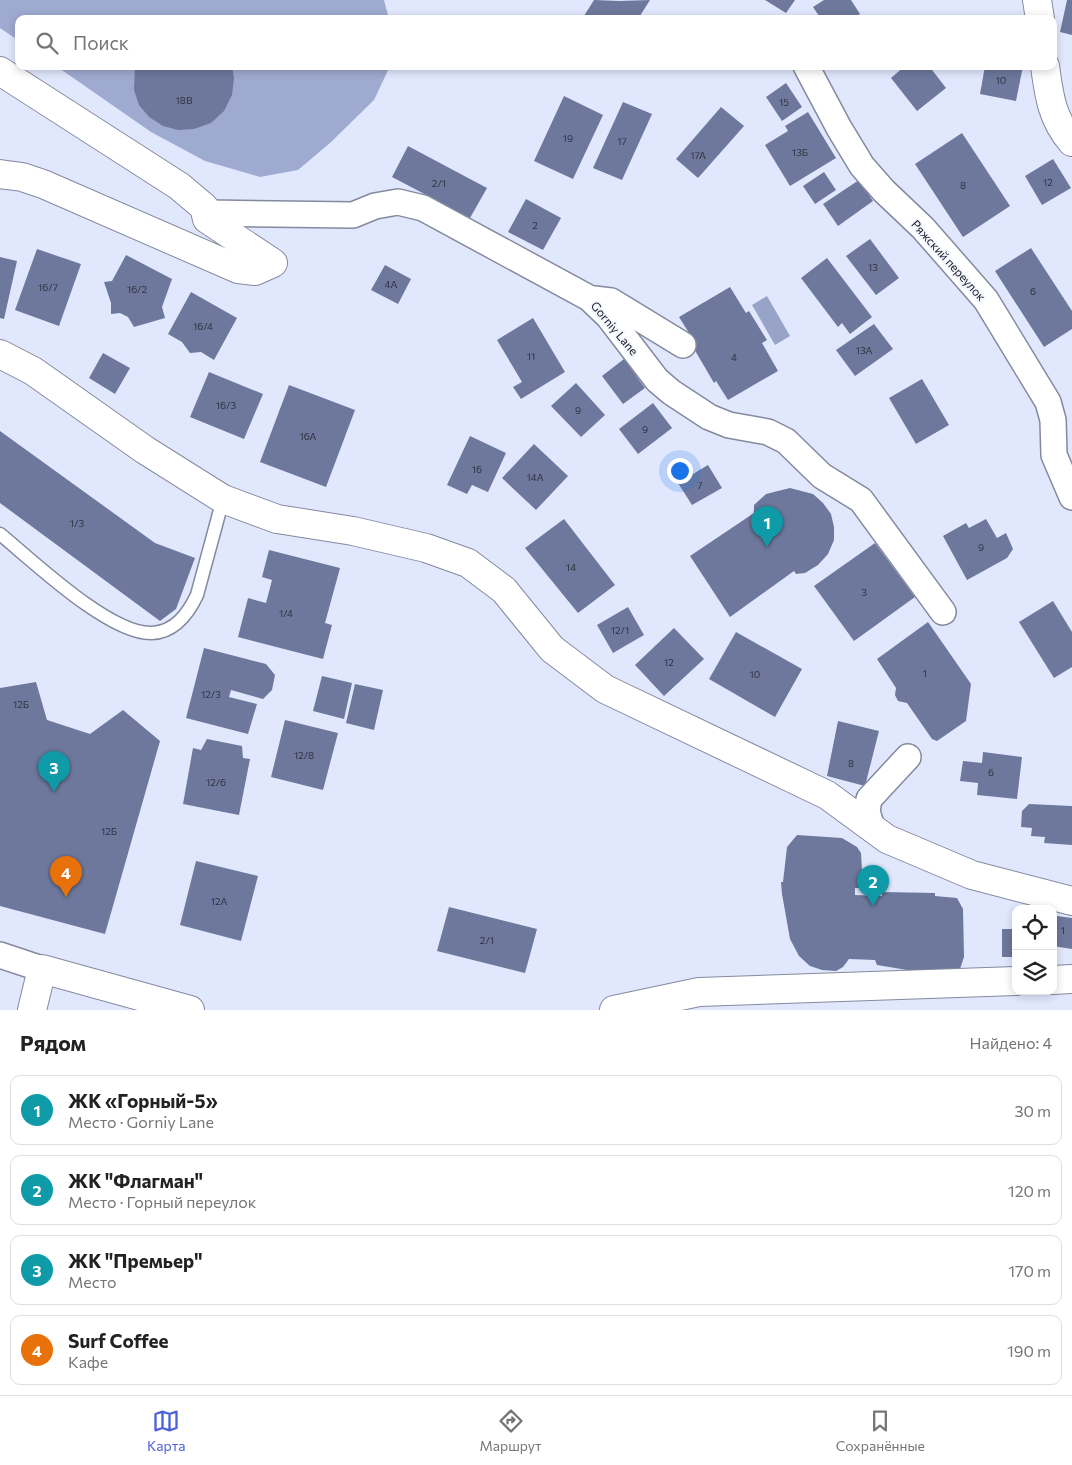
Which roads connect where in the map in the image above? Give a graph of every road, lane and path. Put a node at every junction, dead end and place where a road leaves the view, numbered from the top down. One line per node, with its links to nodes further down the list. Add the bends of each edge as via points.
1 (1036, 0): 2 (street)
2 (1039, 15)
3 (808, 70): 12 (street, Ряжский переулок, via 862,166 923,228 986,300 1048,402 1053,420 1054,455)
4 (1046, 70): 6 (street, via 1050,102)
5 (0, 71): 8 (street, via 179,186)
6 (1072, 142)
7 (0, 174): 8 (street, via 43,184 238,268 255,271 273,264 207,219)
8 (207, 213): 9 (street, Gorniy Lane, via 353,215 375,206 398,202 423,208)
9 (590, 298): 10 (street, via 611,301); 15 (street, Gorniy Lane, via 608,316 657,380 671,392 722,422 768,432 786,441 822,476 861,500)
10 (683, 345)
11 (0, 354): 13 (street, via 33,371 145,450)
12 (1072, 497)
13 (223, 499): 14 (lane, via 190,610 166,630 153,633 137,632 94,610); 17 (street, via 276,519 363,533 468,562 504,590 552,649 605,688 827,795)
14 (0, 534)
15 (942, 612)
16 (908, 757): 17 (street, via 869,799 867,811)
17 (872, 828): 18 (street, via 887,839 972,875)
18 (1072, 901)
19 (0, 955): 20 (street)
20 (42, 969): 25 (street); 26 (street)
21 (1072, 979): 22 (street)
22 (1057, 980)
23 (1012, 981): 24 (street, via 698,992)
24 (626, 1009)
25 (32, 1010)
26 (190, 1010)

